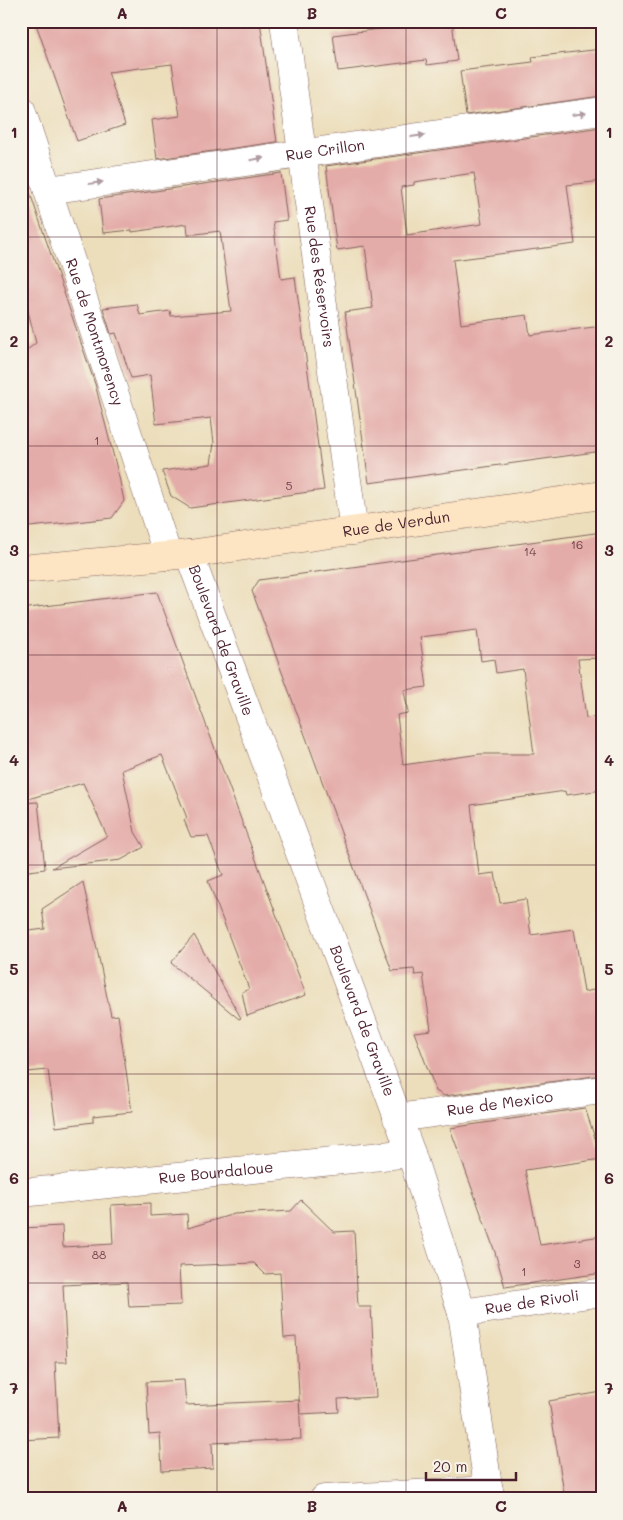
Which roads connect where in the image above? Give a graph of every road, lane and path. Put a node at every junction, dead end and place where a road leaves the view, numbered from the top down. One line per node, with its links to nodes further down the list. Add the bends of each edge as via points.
1 (284, 21): 4 (street, Rue des Réservoirs)
2 (21, 109): 5 (street, Rue de Montmorency)
3 (602, 111): 4 (street, Rue Crillon, one-way to 3)
4 (302, 152): 5 (street, Rue Crillon, one-way to 4); 7 (street, Rue des Réservoirs)
5 (38, 185): 8 (street, Rue de Montmorency)
6 (602, 495): 7 (main road, Rue de Verdun)
7 (354, 530): 8 (main road, Rue de Verdun)
8 (178, 555): 9 (main road, Rue de Verdun); 11 (street, Boulevard de Graville)
9 (21, 569)
10 (602, 1090): 11 (street, Rue de Mexico)
11 (397, 1118): 12 (street, Boulevard de Graville)
12 (411, 1153): 13 (street, Rue Bourdaloue); 15 (street, Boulevard de Graville)
13 (21, 1193)
14 (602, 1292): 15 (street, Rue de Rivoli)
15 (462, 1313): 16 (street, Boulevard de Graville)
16 (489, 1495): 17 (street)
17 (324, 1499)

